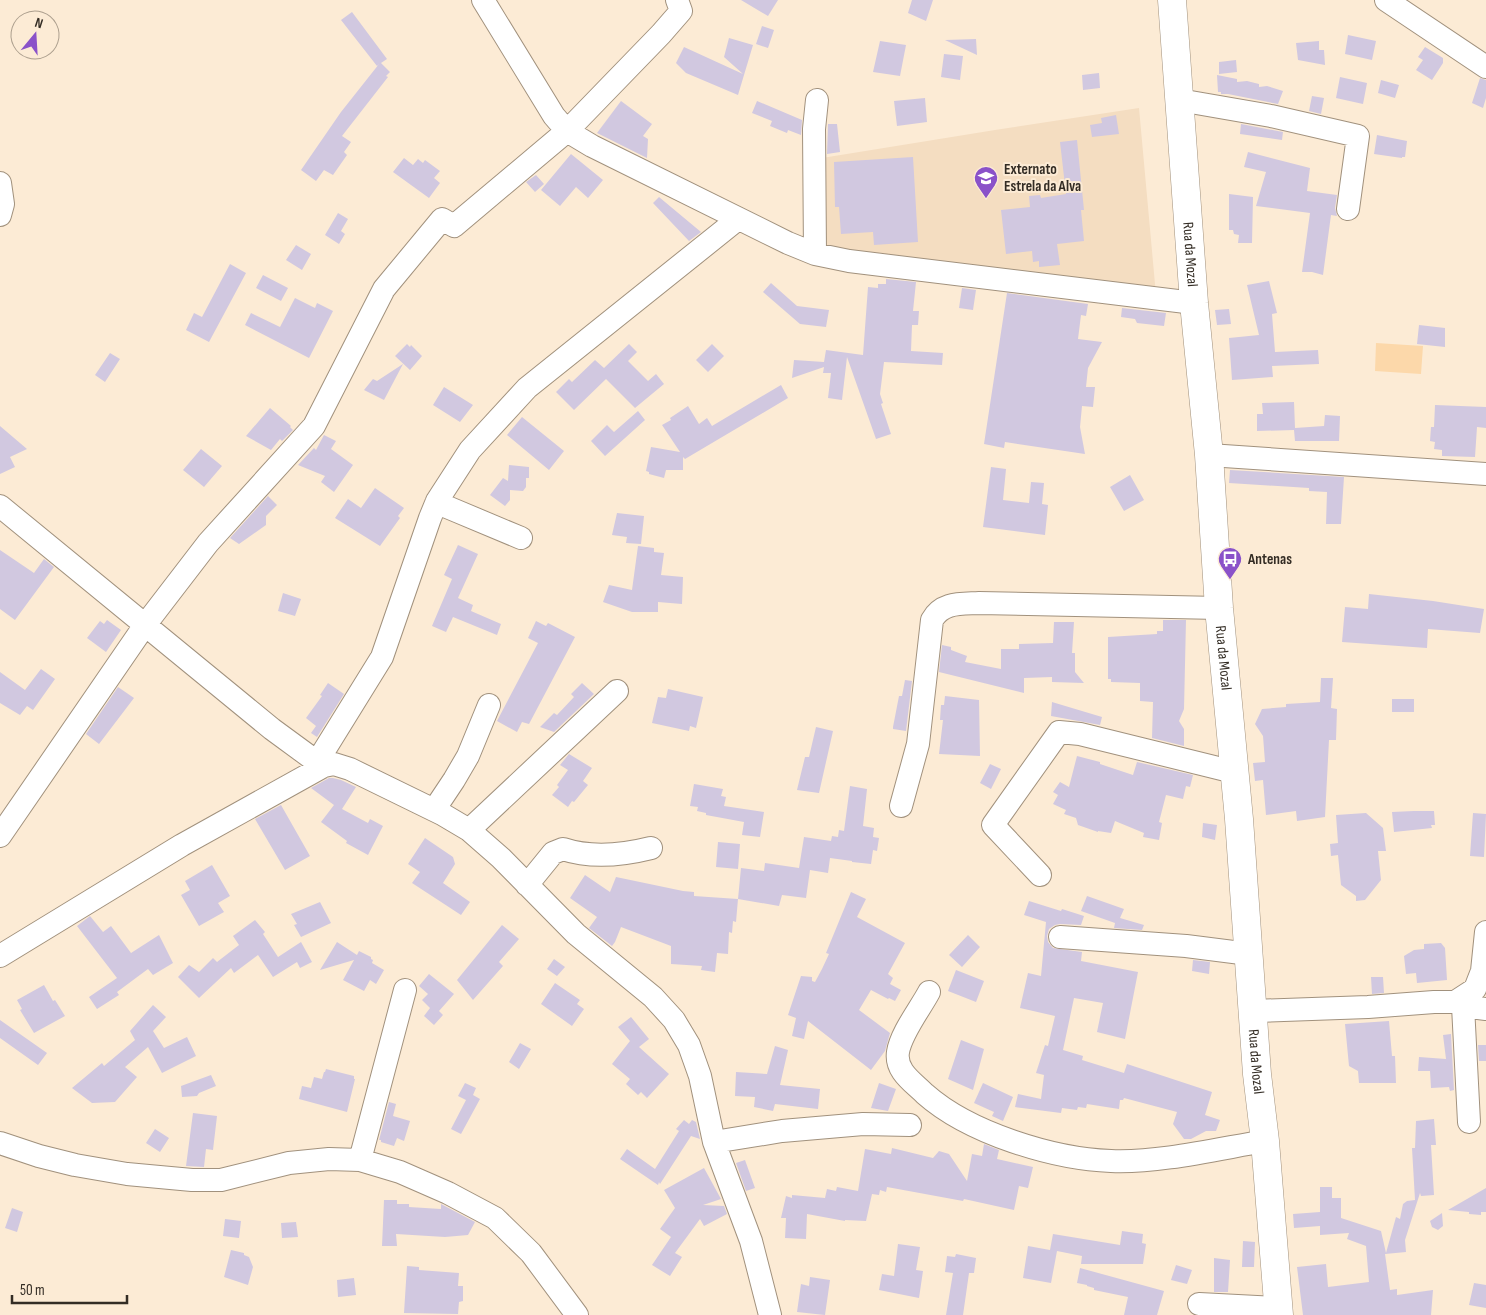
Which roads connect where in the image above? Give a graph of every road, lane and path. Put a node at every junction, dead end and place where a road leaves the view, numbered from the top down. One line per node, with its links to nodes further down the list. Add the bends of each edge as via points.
1 (483, 0): 8 (street, via 554,116)
2 (1172, 0): 7 (main road, Rua da Mozal)
3 (1386, 0): 5 (street)
4 (681, 4): 8 (street)
5 (1486, 67)
6 (817, 100): 13 (street, via 814,129)
7 (1179, 100): 10 (street, via 1358,136); 14 (main road, Rua da Mozal)
8 (567, 131): 12 (street); 21 (street, via 454,226 442,219 384,289 314,426 208,543)
9 (0, 183): 11 (street, via 4,204)
10 (1348, 209)
11 (0, 215)
12 (738, 219): 13 (street); 17 (street, via 527,388 470,450)
13 (815, 254): 14 (street, via 849,261)
14 (1194, 303): 15 (main road, Rua da Mozal)
15 (1209, 455): 16 (street); 20 (main road, Rua da Mozal)
16 (1486, 474)
17 (438, 501): 19 (street); 24 (street, via 382,657)
18 (0, 506): 21 (street)
19 (521, 538)
20 (1219, 608): 25 (main road, Rua da Mozal); 26 (street, via 979,603 943,608 932,620 918,744)
21 (145, 625): 24 (street); 29 (street)
22 (617, 691): 28 (street)
23 (488, 705): 27 (street, via 468,756)
24 (320, 764): 27 (street, via 350,769); 36 (street)
25 (1234, 772): 31 (street, via 1080,734 1059,732 993,825); 35 (main road, Rua da Mozal)
26 (901, 806)
27 (434, 810): 28 (street)
28 (469, 830): 32 (street)
29 (0, 836)
30 (650, 848): 32 (street, via 637,852 596,854 563,849 553,853)
31 (1040, 875)
32 (527, 885): 45 (street, via 576,934 653,997 674,1020 689,1045 700,1076)
33 (1486, 932): 39 (street, via 1482,971 1475,988)
34 (1060, 937): 35 (street)
35 (1249, 954): 41 (main road, Rua da Mozal)
36 (0, 956)
37 (405, 990): 47 (street)
38 (930, 992): 44 (street, via 901,1041 898,1062 901,1072 931,1099 993,1134 1079,1158 1111,1161 1178,1156)
39 (1459, 1004): 40 (street); 41 (street); 42 (street)
40 (1486, 1009)
41 (1254, 1011): 44 (main road, Rua da Mozal)
42 (1469, 1122)
43 (910, 1125): 45 (street, via 862,1124 782,1131)
44 (1265, 1141): 49 (main road, Rua da Mozal)
45 (714, 1142): 51 (street, via 750,1242)
46 (0, 1143): 47 (street, via 75,1166 192,1180 221,1180 289,1163)
47 (360, 1160): 50 (street, via 400,1172 495,1218 531,1253)
48 (1199, 1304): 49 (street)
49 (1278, 1311)
50 (577, 1315)
51 (770, 1315)

